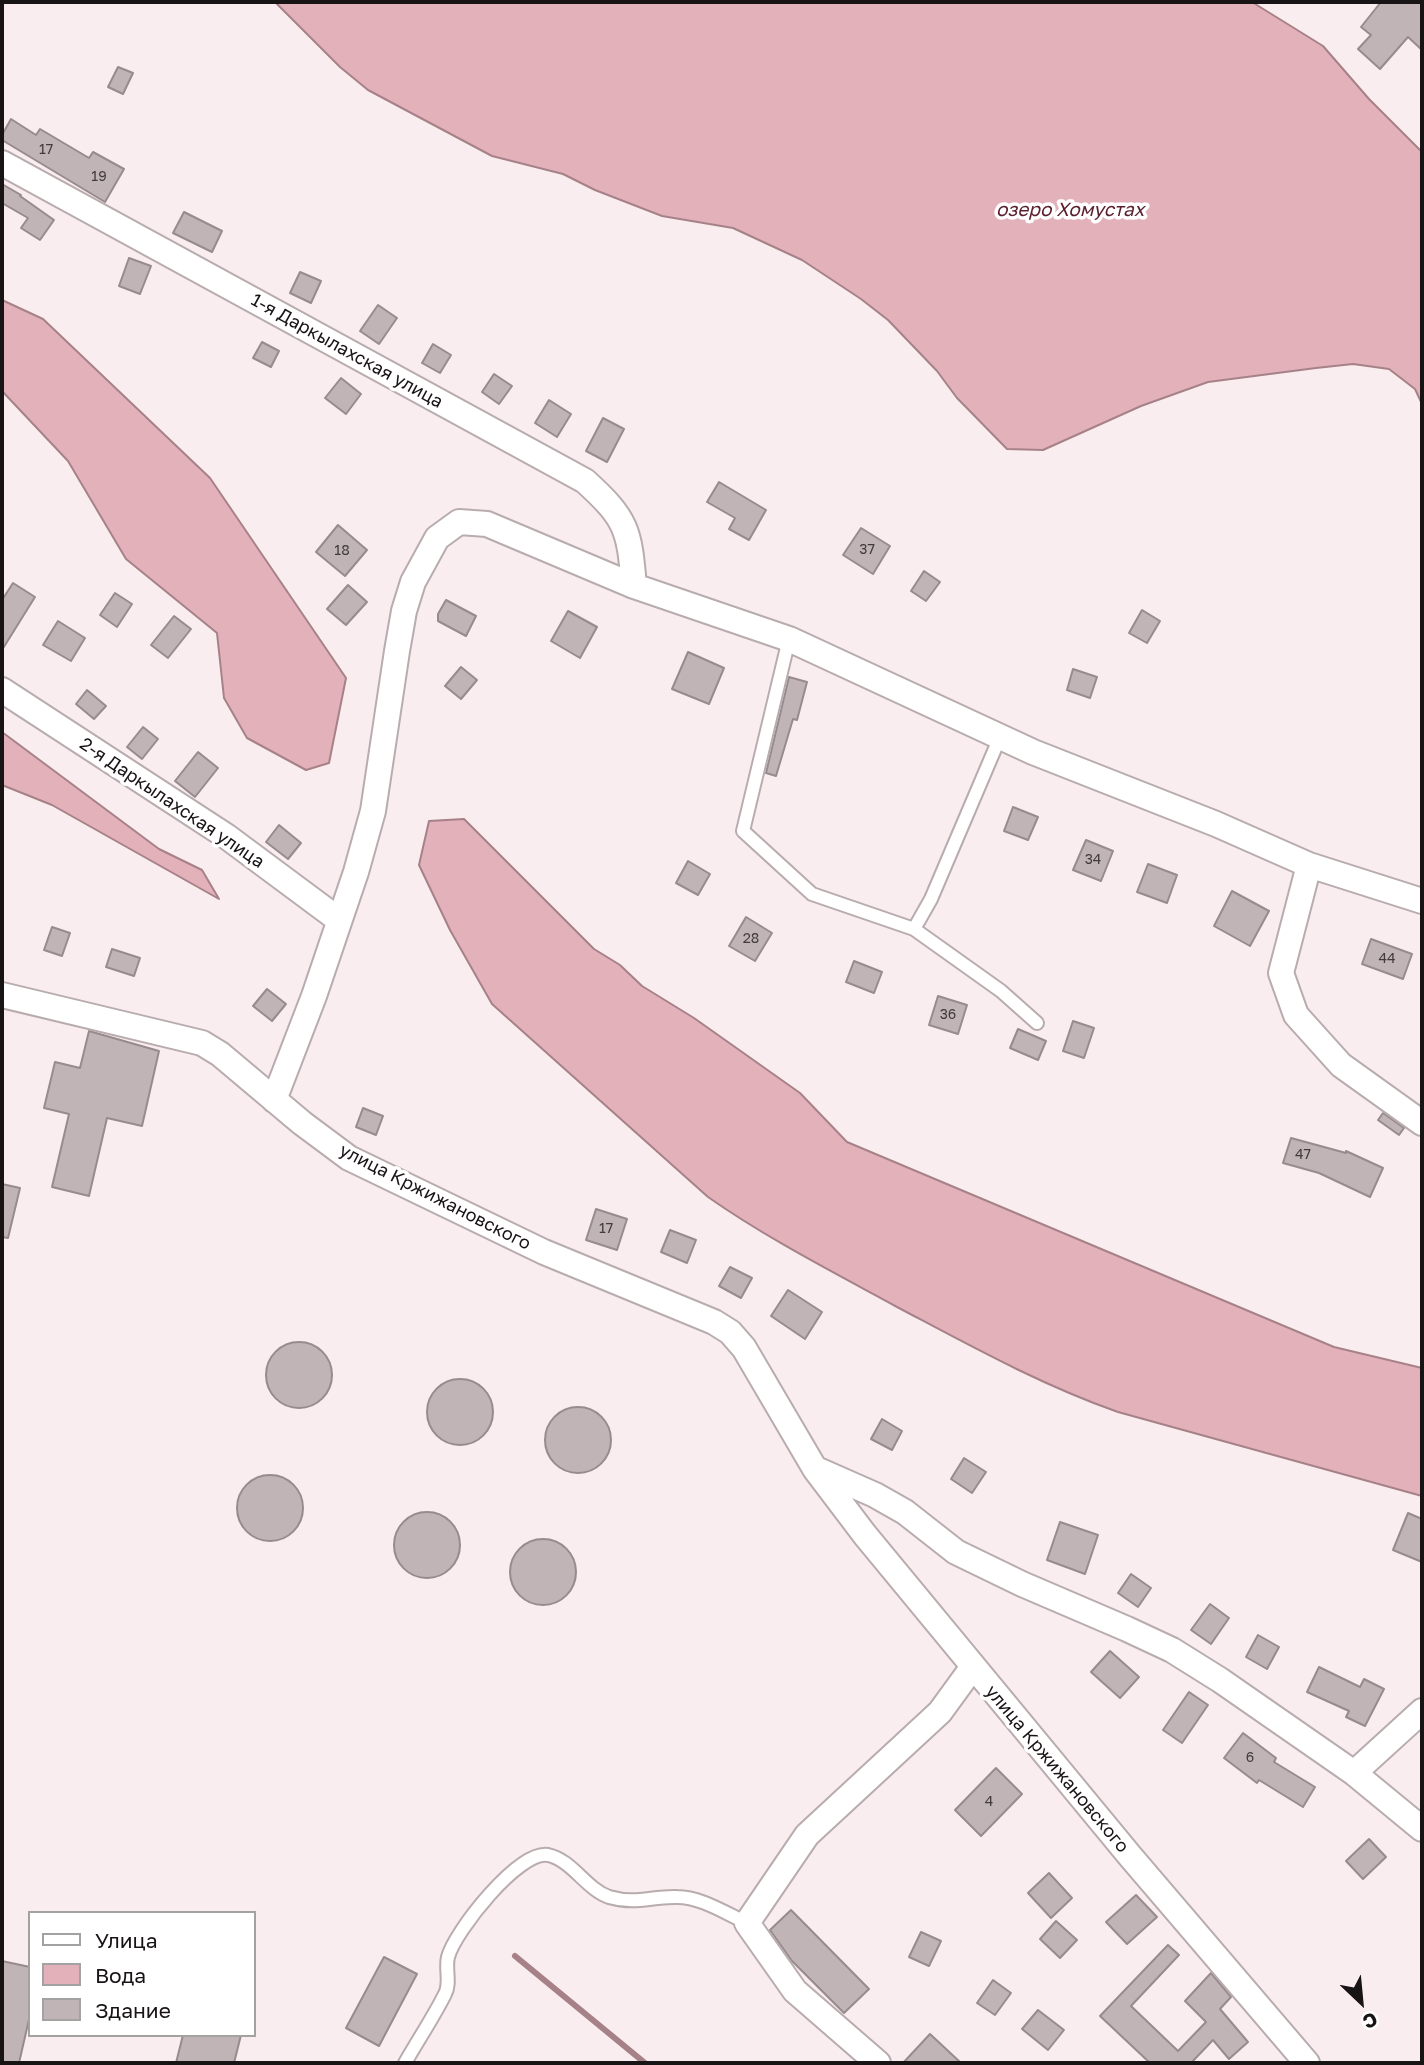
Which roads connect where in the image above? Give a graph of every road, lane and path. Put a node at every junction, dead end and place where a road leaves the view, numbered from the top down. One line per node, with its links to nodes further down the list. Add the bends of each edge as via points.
1 (2, 163): 2 (street, 1-я Даркылахская улица, via 585,481 607,501 624,527)
2 (634, 586): 3 (street); 8 (street, via 487,524 460,522 437,538 413,582 404,611 373,811)
3 (789, 639): 5 (street); 9 (lane, via 743,831 812,894)
4 (2, 690): 8 (street, 2-я Даркылахская улица, via 226,836)
5 (1000, 737): 6 (street); 9 (lane, via 931,900)
6 (1309, 865): 7 (street); 13 (street, via 1281,973 1296,1015 1341,1065)
7 (1422, 901)
8 (339, 920): 12 (street)
9 (914, 929): 11 (lane)
10 (2, 995): 12 (street, улица Кржижановского, via 202,1043)
11 (1037, 1023)
12 (274, 1100): 14 (street, улица Кржижановского, via 360,1163 544,1252 730,1332 757,1367)
13 (1422, 1123)
14 (815, 1469): 15 (street, улица Кржижановского); 17 (street, via 905,1511 956,1552 1172,1650)
15 (972, 1668): 19 (street, via 940,1712 807,1835); 22 (street, улица Кржижановского)
16 (1422, 1711): 17 (street)
17 (1354, 1773): 18 (street)
18 (1422, 1829)
19 (747, 1923): 20 (lane, via 693,1899 676,1896 631,1902 606,1896 557,1858 545,1854 532,1857 516,1868 463,1927 448,1958 447,1991); 21 (street, via 795,1991)
20 (405, 2063)
21 (878, 2063)
22 (1307, 2063)

